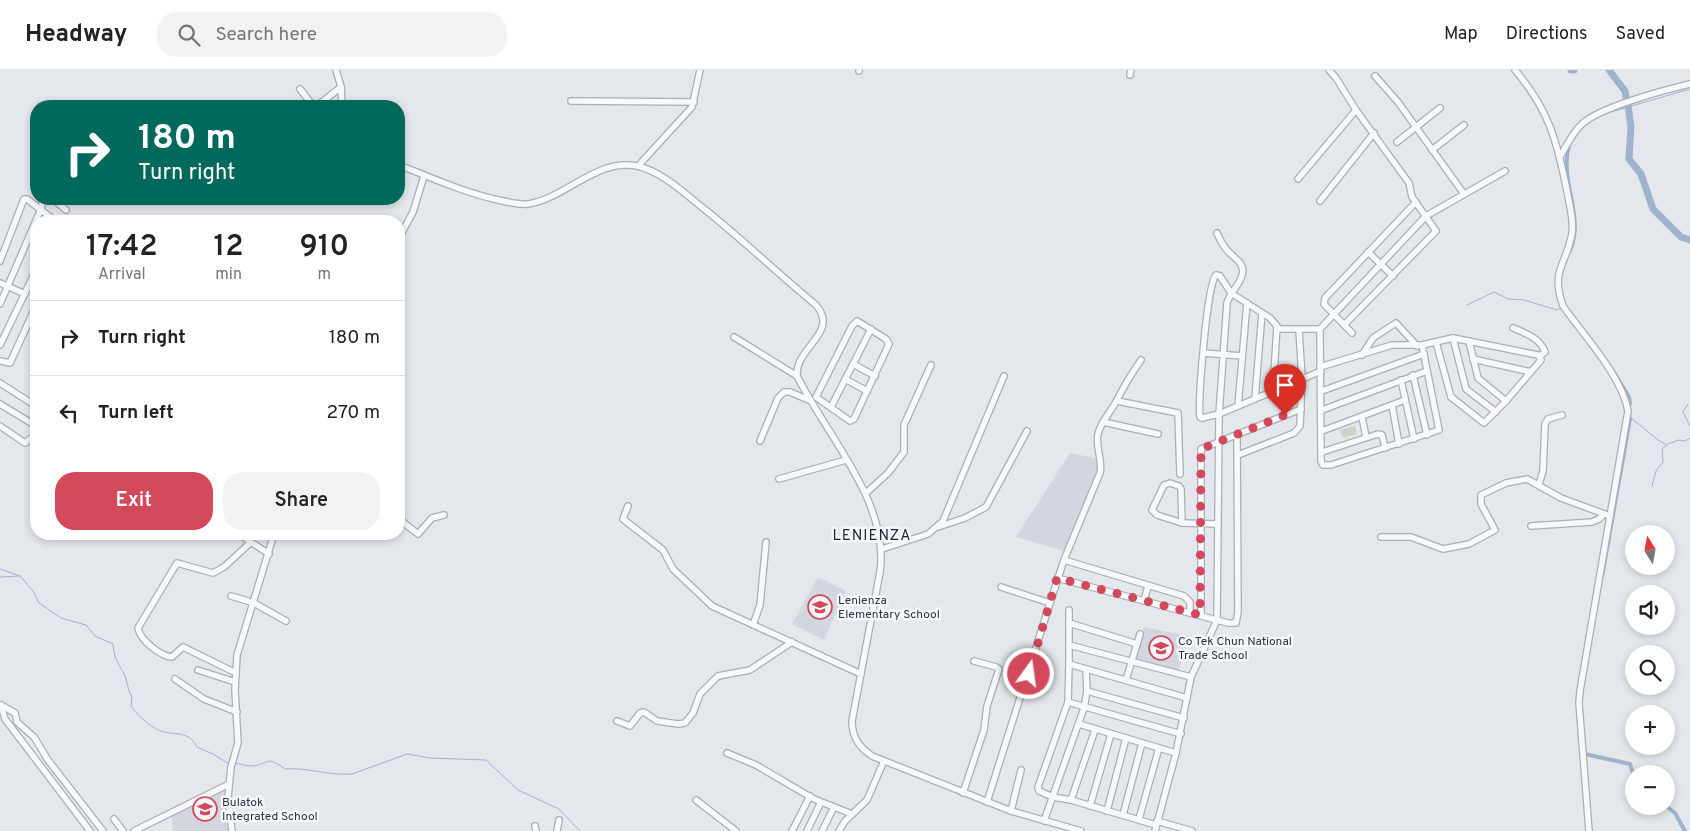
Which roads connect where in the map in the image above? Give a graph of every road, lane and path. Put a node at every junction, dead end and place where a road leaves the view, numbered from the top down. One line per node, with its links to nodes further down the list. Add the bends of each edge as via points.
1 (336, 70): 7 (street)
2 (700, 70): 13 (street)
3 (1329, 70): 15 (street)
4 (1515, 70): 21 (street, via 1538,99)
5 (1375, 76): 17 (street)
6 (1690, 84): 21 (street, via 1590,118 1578,128)
7 (341, 87): 10 (street); 11 (street)
8 (300, 89): 9 (street)
9 (308, 100)
10 (325, 100)
11 (342, 100)
12 (572, 101): 13 (street)
13 (694, 102): 22 (street, via 680,122)
14 (1440, 108): 17 (street)
15 (1356, 110): 18 (street); 26 (street)
16 (1464, 126): 20 (street)
17 (1416, 127): 19 (street); 20 (street)
18 (1374, 133): 29 (street); 30 (street, via 1409,183 1410,194)
19 (1397, 142)
20 (1432, 150): 27 (street)
21 (1561, 155): 135 (street, via 1573,231 1557,277 1559,294 1563,306 1617,380 1626,396 1628,411)
22 (638, 166): 25 (street, via 601,170 553,196 527,204 472,194); 84 (street, via 680,190 726,226 821,311 823,326 801,358)
23 (405, 168): 25 (street)
24 (1505, 171): 27 (street)
25 (424, 176): 39 (street)
26 (1298, 179)
27 (1464, 194): 38 (street)
28 (30, 201): 43 (street, via 24,199)
29 (1320, 201)
30 (1416, 202): 38 (street); 42 (street)
31 (35, 205): 34 (street)
32 (42, 205): 34 (street)
33 (60, 205): 35 (street)
34 (41, 209): 36 (street); 37 (street)
35 (66, 210)
36 (38, 215)
37 (48, 215)
38 (1426, 216): 44 (street); 45 (street, via 1436,234)
39 (405, 227)
40 (1217, 233): 49 (street, via 1225,249 1242,265 1242,276)
41 (30, 235): 48 (street)
42 (1368, 252): 44 (street); 54 (street, via 1325,298 1324,304)
43 (0, 261)
44 (1381, 264): 45 (street); 54 (street)
45 (1393, 276): 56 (street)
46 (0, 283): 48 (street)
47 (30, 283): 50 (street)
48 (8, 287): 50 (street); 51 (street)
49 (1231, 293): 52 (street); 69 (street, via 1220,276 1214,276); 70 (street, via 1227,303)
50 (25, 294): 67 (street)
51 (0, 303)
52 (1247, 303): 53 (street); 73 (street)
53 (1262, 313): 59 (street); 95 (street)
54 (1333, 315): 56 (street); 60 (street)
55 (30, 319): 76 (street, via 10,363)
56 (1344, 325): 62 (street)
57 (1513, 328): 74 (street, via 1527,333 1543,347 1545,352)
58 (871, 329): 78 (street); 85 (street, via 886,338 888,344); 94 (street, via 860,321 854,323)
59 (1279, 329): 61 (street); 91 (street)
60 (1320, 329): 61 (street); 80 (street)
61 (1298, 330): 87 (street)
62 (1352, 333)
63 (734, 337): 84 (street)
64 (1453, 338): 65 (street); 66 (street); 107 (street, via 1466,389)
65 (1436, 342): 68 (street); 107 (street, via 1452,399 1484,423)
66 (1469, 342): 74 (street); 75 (street)
67 (0, 345)
68 (1419, 346): 71 (street); 72 (street, via 1392,345); 72 (street, via 1396,323 1373,338)
69 (1204, 353): 70 (street); 108 (street, via 1200,417)
70 (1223, 354): 73 (street); 108 (street)
71 (1424, 354): 81 (street); 93 (street)
72 (1362, 355): 80 (street)
73 (1242, 356): 103 (street)
74 (1540, 356): 82 (street, via 1541,360)
75 (1473, 359): 82 (street); 99 (street, via 1479,380)
76 (0, 360)
77 (1141, 360): 97 (street, via 1122,386)
78 (853, 364): 85 (street); 88 (street)
79 (931, 365): 132 (street, via 904,425 904,452 888,473)
80 (1320, 370): 87 (street); 93 (street)
81 (1427, 371): 83 (street); 118 (street, via 1440,428)
82 (1531, 372): 99 (street)
83 (1413, 375): 89 (street); 118 (street)
84 (797, 376): 101 (street)
85 (875, 376): 92 (street)
86 (1004, 376): 141 (street)
87 (1302, 378): 91 (street); 105 (street)
88 (845, 379): 92 (street); 104 (street)
89 (1401, 380): 96 (street); 106 (street)
90 (0, 383): 98 (street)
91 (1273, 390): 95 (street)
92 (867, 391): 104 (street, via 852,420 848,421)
93 (1322, 391): 106 (street)
94 (818, 398): 101 (street); 104 (street)
95 (1255, 398): 103 (street)
96 (1406, 400): 102 (street); 121 (street)
97 (1117, 401): 112 (street); 129 (street, via 1178,413)
98 (30, 402)
99 (1506, 402): 107 (street)
100 (0, 404): 111 (street)
101 (812, 404): 122 (street, via 790,392 781,394); 128 (street)
102 (1392, 405): 110 (street); 124 (street)
103 (1238, 406): 108 (street)
104 (831, 407)
105 (1301, 409): 117 (street); 127 (street, via 1298,430)
106 (1322, 410): 115 (street)
107 (1496, 412)
108 (1219, 414): 123 (street)
109 (1562, 415): 131 (street, via 1548,419 1545,424 1543,471)
110 (1362, 417): 115 (street); 119 (street)
111 (30, 422)
112 (1103, 422): 116 (street); 149 (street, via 1097,436 1100,473)
113 (0, 426): 120 (street, via 25,443)
114 (1027, 431): 141 (street, via 986,507 971,516)
115 (1322, 431): 126 (street)
116 (1158, 434)
117 (1237, 435): 123 (street); 127 (street)
118 (1427, 435): 121 (street)
119 (1366, 438): 125 (street, via 1380,434); 126 (street)
120 (30, 439)
121 (1414, 439): 124 (street)
122 (760, 441)
123 (1218, 441): 138 (street, via 1203,447 1200,453); 139 (street)
124 (1399, 444): 125 (street)
125 (1385, 448): 126 (street, via 1326,466 1322,463)
126 (1322, 452)
127 (1238, 455): 160 (street, via 1238,618 1232,624)
128 (846, 460): 130 (street); 132 (street)
129 (1180, 474)
130 (779, 479)
131 (1539, 484): 135 (street, via 1556,496); 142 (street, via 1527,479 1506,483 1481,495 1481,504 1495,530 1469,544 1443,549 1415,538)
132 (866, 493): 147 (street, via 876,517)
133 (628, 506): 163 (street, via 623,518 663,550 673,569 702,598 723,613)
134 (444, 515): 137 (street, via 432,518 418,534)
135 (1607, 515): 140 (street, via 1592,522); 230 (street, via 1579,703)
136 (1182, 523): 136 (street, via 1181,489 1176,484 1167,483 1152,510 1157,515); 138 (street)
137 (405, 524)
138 (1200, 524): 139 (street); 159 (street)
139 (1218, 524): 160 (street)
140 (1531, 526)
141 (938, 527): 147 (street, via 915,540)
142 (1381, 537)
143 (246, 540): 146 (street)
144 (272, 540): 148 (street)
145 (766, 542): 163 (street, via 760,605)
146 (250, 543): 148 (street); 173 (street, via 213,573 177,563 138,628 148,642 166,656 172,657 182,647)
147 (882, 549): 174 (street)
148 (269, 554): 156 (street)
149 (1064, 560): 150 (street); 151 (street)
150 (1057, 578): 154 (street); 155 (street)
151 (1148, 586): 154 (street); 158 (street, via 1184,596 1190,602)
152 (1001, 588): 155 (street)
153 (231, 596): 156 (street)
154 (1144, 601): 158 (street)
155 (1050, 603): 205 (street)
156 (254, 604): 161 (street); 173 (street, via 240,641)
157 (1069, 610): 162 (street)
158 (1190, 613): 159 (street)
159 (1200, 615): 160 (street)
160 (1217, 620): 175 (street)
161 (286, 621)
162 (1069, 623): 166 (street); 167 (street)
163 (753, 625): 165 (street)
164 (1140, 634): 166 (street)
165 (792, 642): 174 (street); 186 (street, via 750,670 716,678 700,694 693,713 684,723 657,722 644,712 630,726)
166 (1136, 644): 169 (street)
167 (1069, 645): 169 (street); 170 (street)
168 (974, 661): 199 (street, via 996,666 998,672 984,730)
169 (1132, 662): 175 (street); 177 (street)
170 (1069, 664): 171 (street); 181 (street)
171 (1086, 669): 177 (street); 179 (street)
172 (198, 670): 178 (street)
173 (236, 673): 178 (street)
174 (861, 674): 196 (street, via 852,721 854,736 865,751)
175 (1191, 677): 180 (street)
176 (175, 679): 184 (street, via 204,699)
177 (1126, 680): 180 (street)
178 (235, 682): 184 (street)
179 (1087, 691): 183 (street); 185 (street)
180 (1187, 698): 185 (street)
181 (1068, 702): 183 (street); 201 (street, via 1038,787)
182 (1, 704): 217 (street, via 5,719); 218 (street, via 15,713 17,722 34,737)
183 (1084, 708): 187 (street); 190 (street)
184 (237, 712): 198 (street, via 238,749)
185 (1184, 718): 190 (street)
186 (617, 721)
187 (1079, 724): 188 (street); 201 (street)
188 (1095, 730): 189 (street); 203 (street)
189 (1111, 734): 191 (street); 206 (street)
190 (1181, 734): 195 (street)
191 (1126, 738): 192 (street); 209 (street)
192 (1142, 743): 193 (street); 211 (street)
193 (1159, 748): 195 (street); 214 (street)
194 (727, 752): 200 (street)
195 (1176, 753): 216 (street)
196 (884, 761): 199 (street); 210 (street, via 867,800)
197 (1021, 770): 208 (street)
198 (229, 784): 220 (street); 221 (street)
199 (963, 793): 205 (street)
200 (810, 796): 204 (street); 224 (street)
201 (1053, 797): 203 (street); 215 (street)
202 (696, 800): 223 (street)
203 (1071, 800): 206 (street)
204 (821, 802): 207 (street); 225 (street)
205 (987, 802): 208 (street)
206 (1090, 806): 209 (street)
207 (834, 807): 210 (street); 226 (street)
208 (1011, 811): 215 (street)
209 (1107, 811): 211 (street)
210 (852, 814): 227 (street)
211 (1123, 815): 214 (street)
212 (114, 819): 219 (street)
213 (559, 820): 222 (street)
214 (1139, 820): 216 (street)
215 (1044, 821): 228 (street)
216 (1156, 825): 229 (street)
217 (90, 831)
218 (103, 831)
219 (122, 831)
220 (134, 831)
221 (232, 831)
222 (557, 831)
223 (736, 831)
224 (792, 831)
225 (806, 831)
226 (822, 831)
227 (839, 831)
228 (1081, 831)
229 (1192, 831)
230 (1589, 831)

